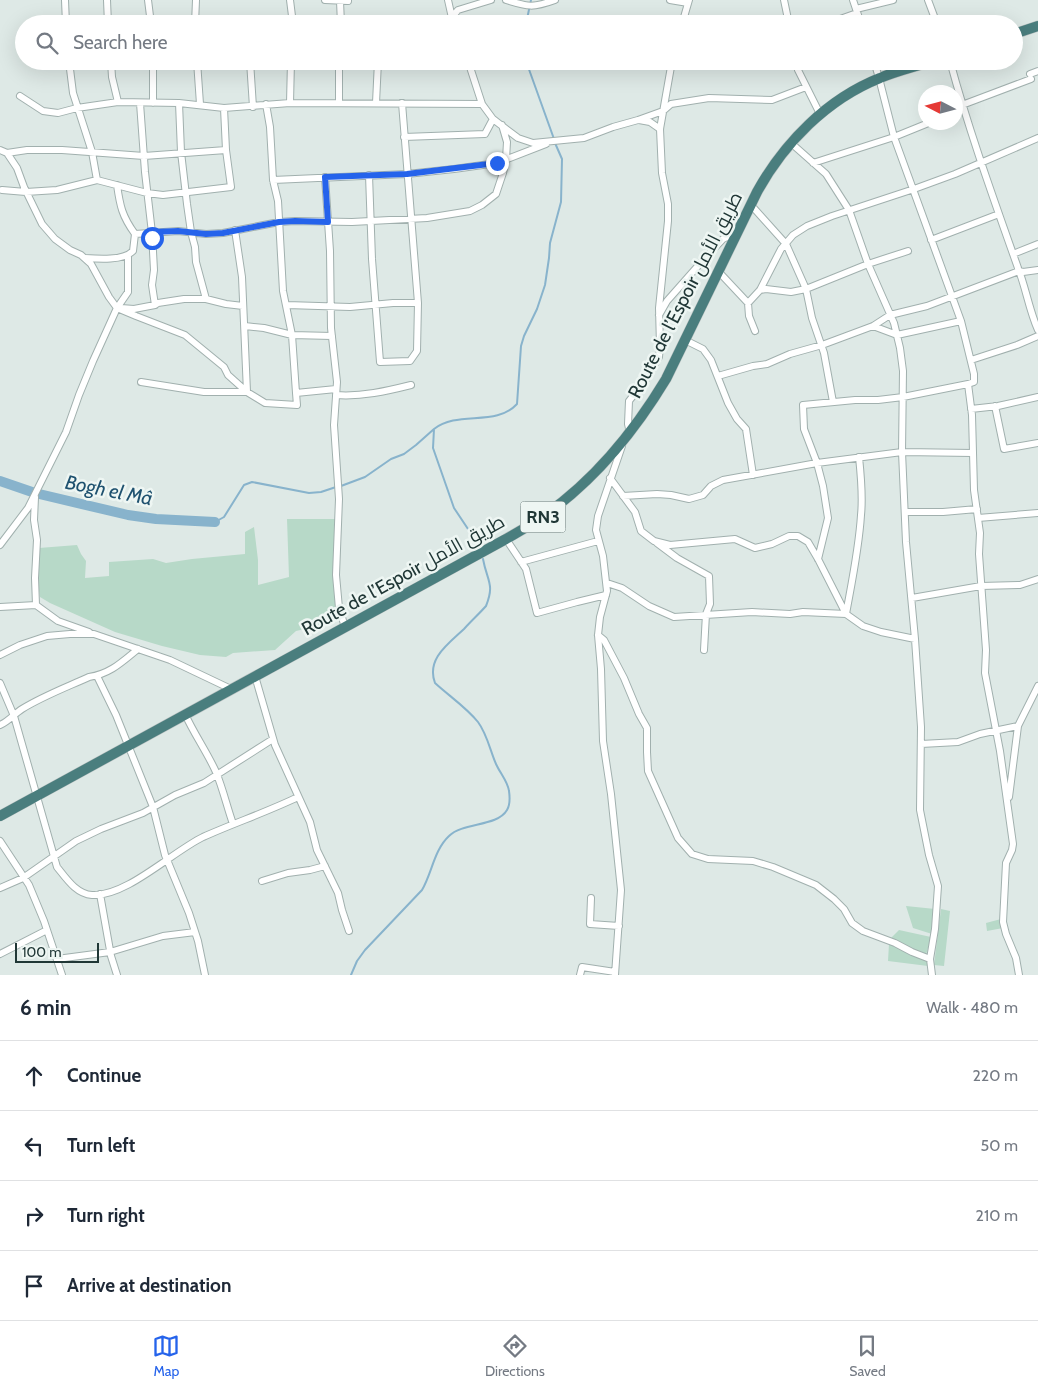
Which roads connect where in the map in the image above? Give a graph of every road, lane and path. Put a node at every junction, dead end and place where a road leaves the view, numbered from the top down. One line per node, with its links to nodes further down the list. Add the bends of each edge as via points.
1 (65, 0): 20 (street)
2 (106, 0): 21 (street)
3 (148, 0): 22 (street)
4 (196, 0): 23 (street)
5 (290, 0): 24 (street)
6 (325, 0): 17 (street)
7 (348, 0): 17 (street)
8 (448, 0): 26 (street)
9 (491, 0): 27 (street, via 458,10)
10 (506, 0): 11 (street, via 538,6)
11 (555, 0)
12 (670, 0): 18 (street)
13 (784, 0): 29 (street)
14 (853, 0): 19 (street)
15 (893, 0): 19 (street)
16 (928, 0): 32 (street)
17 (340, 1): 25 (street)
18 (688, 2): 28 (street)
19 (856, 11): 30 (street); 31 (street)
20 (66, 15)
21 (107, 15)
22 (150, 15)
23 (195, 15)
24 (292, 15)
25 (341, 15)
26 (452, 15)
27 (456, 15)
28 (684, 15)
29 (787, 15)
30 (847, 15)
31 (858, 15)
32 (934, 15)
33 (1038, 26): 34 (highway)
34 (1023, 31)
35 (70, 70): 67 (street)
36 (112, 70): 54 (street)
37 (153, 70): 56 (street)
38 (198, 70): 62 (street)
39 (251, 70): 65 (street)
40 (291, 70): 58 (street)
41 (339, 70): 59 (street)
42 (378, 70): 60 (street)
43 (471, 70): 64 (street)
44 (670, 70): 69 (street)
45 (798, 70): 52 (street)
46 (877, 70): 50 (street)
47 (904, 70): 50 (highway, Route de l’Espoir طريق الأمل / RN3)
48 (953, 70): 51 (street)
49 (1038, 72): 66 (street)
50 (879, 78): 70 (highway, Route de l’Espoir طريق الأمل / RN3); 77 (street)
51 (957, 85)
52 (806, 87): 69 (street, via 772,100 689,100 671,104); 70 (street)
53 (20, 96): 67 (street, via 43,111 58,113)
54 (118, 102): 55 (street); 67 (street)
55 (140, 102): 56 (street); 86 (street)
56 (153, 103): 57 (street)
57 (179, 103): 62 (street); 84 (street)
58 (290, 103): 59 (street); 63 (street)
59 (339, 103): 60 (street)
60 (376, 103): 61 (street)
61 (402, 103): 64 (street); 76 (street)
62 (200, 104): 68 (street)
63 (266, 104): 65 (street); 94 (street)
64 (482, 104): 71 (street)
65 (253, 106): 68 (street)
66 (963, 107): 88 (street)
67 (77, 108): 83 (street)
68 (224, 108): 82 (street)
69 (663, 111): 72 (street); 75 (street)
70 (820, 114): 80 (highway, Route de l’Espoir طريق الأمل / RN3)
71 (493, 119): 73 (street); 76 (street, via 485,134)
72 (638, 120): 75 (street); 79 (street, via 584,138)
73 (502, 125): 79 (street, via 518,138 533,143); 87 (street)
74 (918, 127): 77 (street)
75 (660, 128): 136 (street, via 668,221)
76 (404, 137): 90 (street)
77 (894, 137): 89 (street); 96 (street)
78 (1038, 138): 88 (street)
79 (554, 141): 87 (street)
80 (791, 143): 89 (street); 101 (highway, Route de l’Espoir طريق الأمل / RN3, via 766,175)
81 (0, 150): 85 (street)
82 (226, 150): 84 (street); 99 (street, via 231,187)
83 (92, 152): 85 (street, via 27,150); 86 (street); 93 (street)
84 (180, 152): 86 (street); 99 (street)
85 (7, 153): 98 (street)
86 (144, 156): 100 (street)
87 (506, 159): 90 (street, via 497,163); 104 (street, via 496,194 482,205 448,215)
88 (982, 162): 96 (street); 103 (street)
89 (813, 163): 102 (street, via 826,174)
90 (407, 174): 91 (street); 104 (street)
91 (368, 175): 92 (street); 105 (street)
92 (325, 177): 94 (street); 107 (street)
93 (97, 180): 95 (street); 98 (street, via 58,190)
94 (273, 180): 106 (street)
95 (116, 185): 100 (street); 112 (street, via 125,220)
96 (914, 189): 102 (street); 113 (street)
97 (2, 190): 98 (street)
98 (26, 192): 119 (street, via 42,224 55,239)
99 (186, 192): 100 (street); 110 (street)
100 (147, 193): 109 (street)
101 (751, 205): 111 (highway, Route de l’Espoir طريق الأمل / RN3); 114 (street)
102 (849, 210): 114 (street, via 807,226); 120 (street)
103 (999, 214): 113 (street); 117 (street)
104 (412, 219): 105 (street); 128 (street)
105 (371, 221): 107 (street); 132 (street)
106 (279, 222): 107 (street); 108 (street); 131 (street, via 283,291)
107 (328, 222): 134 (street)
108 (235, 230): 110 (street, via 206,234); 133 (street)
109 (152, 232): 110 (street); 112 (street); 130 (street)
110 (191, 232): 127 (street)
111 (737, 232): 122 (highway, Route de l’Espoir طريق الأمل / RN3); 136 (street, via 723,239 704,258)
112 (135, 234): 118 (street, via 133,251)
113 (931, 240): 126 (street)
114 (786, 244): 124 (street); 125 (street)
115 (1038, 244): 117 (street)
116 (908, 251): 120 (street)
117 (1013, 254): 123 (street)
118 (128, 255): 119 (street); 135 (street, via 128,292)
119 (84, 258): 135 (street, via 92,264)
120 (868, 264): 124 (street); 137 (street)
121 (1038, 270): 123 (street)
122 (718, 271): 129 (street); 147 (highway, Route de l’Espoir طريق الأمل / RN3)
123 (1019, 271): 126 (street); 141 (street)
124 (806, 288): 125 (street, via 791,292); 148 (street)
125 (760, 290): 129 (street)
126 (951, 298): 137 (street); 138 (street)
127 (206, 299): 130 (street); 133 (street)
128 (418, 303): 132 (street); 132 (street, via 417,351 410,361 380,362)
129 (748, 303): 142 (street)
130 (155, 305): 135 (street)
131 (287, 305): 134 (street); 143 (street)
132 (376, 305): 134 (street)
133 (243, 306): 139 (street)
134 (331, 306): 145 (street)
135 (117, 308): 154 (street, via 185,335 224,367); 170 (street, via 66,432)
136 (659, 315): 162 (street, via 658,357 630,401)
137 (890, 315): 140 (street); 144 (street)
138 (961, 321): 144 (street); 149 (street)
139 (245, 326): 143 (street); 154 (street)
140 (872, 326): 144 (street); 148 (street)
141 (1038, 330)
142 (755, 331)
143 (292, 335): 145 (street); 156 (street)
144 (897, 335): 157 (street, via 903,371)
145 (332, 336): 155 (street)
146 (1038, 336): 149 (street)
147 (685, 340): 150 (street, via 702,349); 162 (highway, Route de l’Espoir طريق الأمل / RN3, via 666,379)
148 (822, 345): 150 (street, via 768,364); 159 (street)
149 (971, 360): 152 (street, via 974,382)
150 (718, 376): 168 (street, via 728,404 746,429)
151 (141, 382): 154 (street, via 204,392)
152 (968, 384): 157 (street); 161 (street)
153 (411, 386): 155 (street, via 349,396)
154 (247, 392): 156 (street, via 265,403 297,405)
155 (336, 392): 156 (street); 191 (street, via 334,425 339,506 336,575 339,608)
156 (296, 393)
157 (902, 397): 159 (street); 164 (street)
158 (1038, 398): 160 (street)
159 (833, 402): 167 (street, via 803,405 804,428)
160 (994, 406): 161 (street); 163 (street, via 1004,449)
161 (971, 409): 165 (street)
162 (627, 437): 169 (street); 176 (highway, Route de l’Espoir طريق الأمل / RN3, via 582,485 541,518)
163 (1038, 443)
164 (902, 452): 165 (street); 166 (street); 173 (street)
165 (973, 454): 172 (street)
166 (859, 457): 167 (street); 190 (street, via 862,514)
167 (817, 463): 168 (street); 180 (street, via 828,518)
168 (753, 475): 171 (street, via 723,480 703,496 690,499 657,494)
169 (610, 478): 171 (street); 177 (street, via 598,516)
170 (35, 493): 179 (street, via 28,508); 187 (street)
171 (623, 496): 178 (street, via 635,512 641,532)
172 (977, 509): 173 (street); 175 (street)
173 (905, 512): 186 (street)
174 (1038, 513): 175 (street)
175 (978, 518): 184 (street)
176 (506, 539): 181 (street); 191 (highway, Route de l’Espoir طريق الأمل / RN3)
177 (598, 541): 181 (street); 183 (street)
178 (654, 541): 180 (street, via 670,545 735,540 755,548 798,536 808,542); 189 (street, via 709,576 710,604)
179 (0, 545)
180 (818, 559): 190 (street)
181 (522, 562): 185 (street, via 537,613)
182 (1038, 579): 184 (street, via 1020,585)
183 (606, 583): 185 (street); 189 (street, via 622,588 649,606 674,617)
184 (981, 586): 186 (street); 207 (street, via 985,672)
185 (606, 595): 193 (street)
186 (912, 598): 194 (street)
187 (36, 605): 188 (street); 192 (street, via 58,621)
188 (0, 608)
189 (706, 614): 190 (street); 196 (street)
190 (846, 614): 194 (street, via 863,626)
191 (345, 627): 199 (highway, Route de l’Espoir طريق الأمل / RN3)
192 (94, 634): 195 (street); 197 (street, via 47,636)
193 (598, 635): 227 (street, via 603,741 621,890); 234 (street, via 604,640 647,728 648,771 678,838 692,854 708,859 753,861 816,885 834,898 852,923 863,931)
194 (915, 640): 209 (street)
195 (138, 648): 198 (street, via 115,668); 202 (street)
196 (704, 650)
197 (0, 655)
198 (97, 676): 204 (street, via 43,698); 210 (street)
199 (255, 676): 202 (highway, Route de l’Espoir طريق الأمل / RN3); 208 (street)
200 (0, 683): 204 (street)
201 (1038, 686): 206 (street)
202 (231, 689): 203 (highway, Route de l’Espoir طريق الأمل / RN3)
203 (185, 714): 210 (highway, Route de l’Espoir طريق الأمل / RN3); 211 (street)
204 (14, 716): 205 (street); 212 (street)
205 (0, 725)
206 (1018, 726): 207 (street); 214 (street)
207 (996, 731): 209 (street, via 958,742); 214 (street)
208 (273, 739): 211 (street); 213 (street)
209 (921, 744): 234 (street, via 920,810 938,886)
210 (127, 746): 212 (highway, Route de l’Espoir طريق الأمل / RN3); 215 (street)
211 (217, 774): 215 (street); 217 (street)
212 (36, 795): 216 (highway, Route de l’Espoir طريق الأمل / RN3); 219 (street)
213 (298, 797): 217 (street); 221 (street)
214 (1008, 805): 241 (street, via 1013,844 1006,863 1003,922)
215 (153, 807): 219 (street, via 76,841); 220 (street)
216 (0, 816)
217 (233, 824): 220 (street, via 201,838)
218 (0, 841): 222 (street)
219 (54, 858): 222 (street); 225 (street, via 57,867 82,893)
220 (168, 860): 225 (street, via 128,884); 230 (street)
221 (325, 866): 223 (street); 229 (street, via 338,893)
222 (23, 878): 224 (street); 228 (street, via 30,886)
223 (262, 881)
224 (0, 888)
225 (100, 894): 231 (street)
226 (590, 898): 227 (street, via 590,924)
227 (619, 926): 235 (street)
228 (47, 930): 232 (street); 233 (street)
229 (349, 931)
230 (195, 932): 231 (street, via 163,936); 238 (street)
231 (110, 952): 233 (street); 237 (street)
232 (0, 954)
233 (57, 959): 236 (street)
234 (930, 959): 240 (street)
235 (615, 973): 239 (street, via 582,967)
236 (62, 975)
237 (116, 975)
238 (205, 975)
239 (580, 975)
240 (932, 975)
241 (1019, 975)

